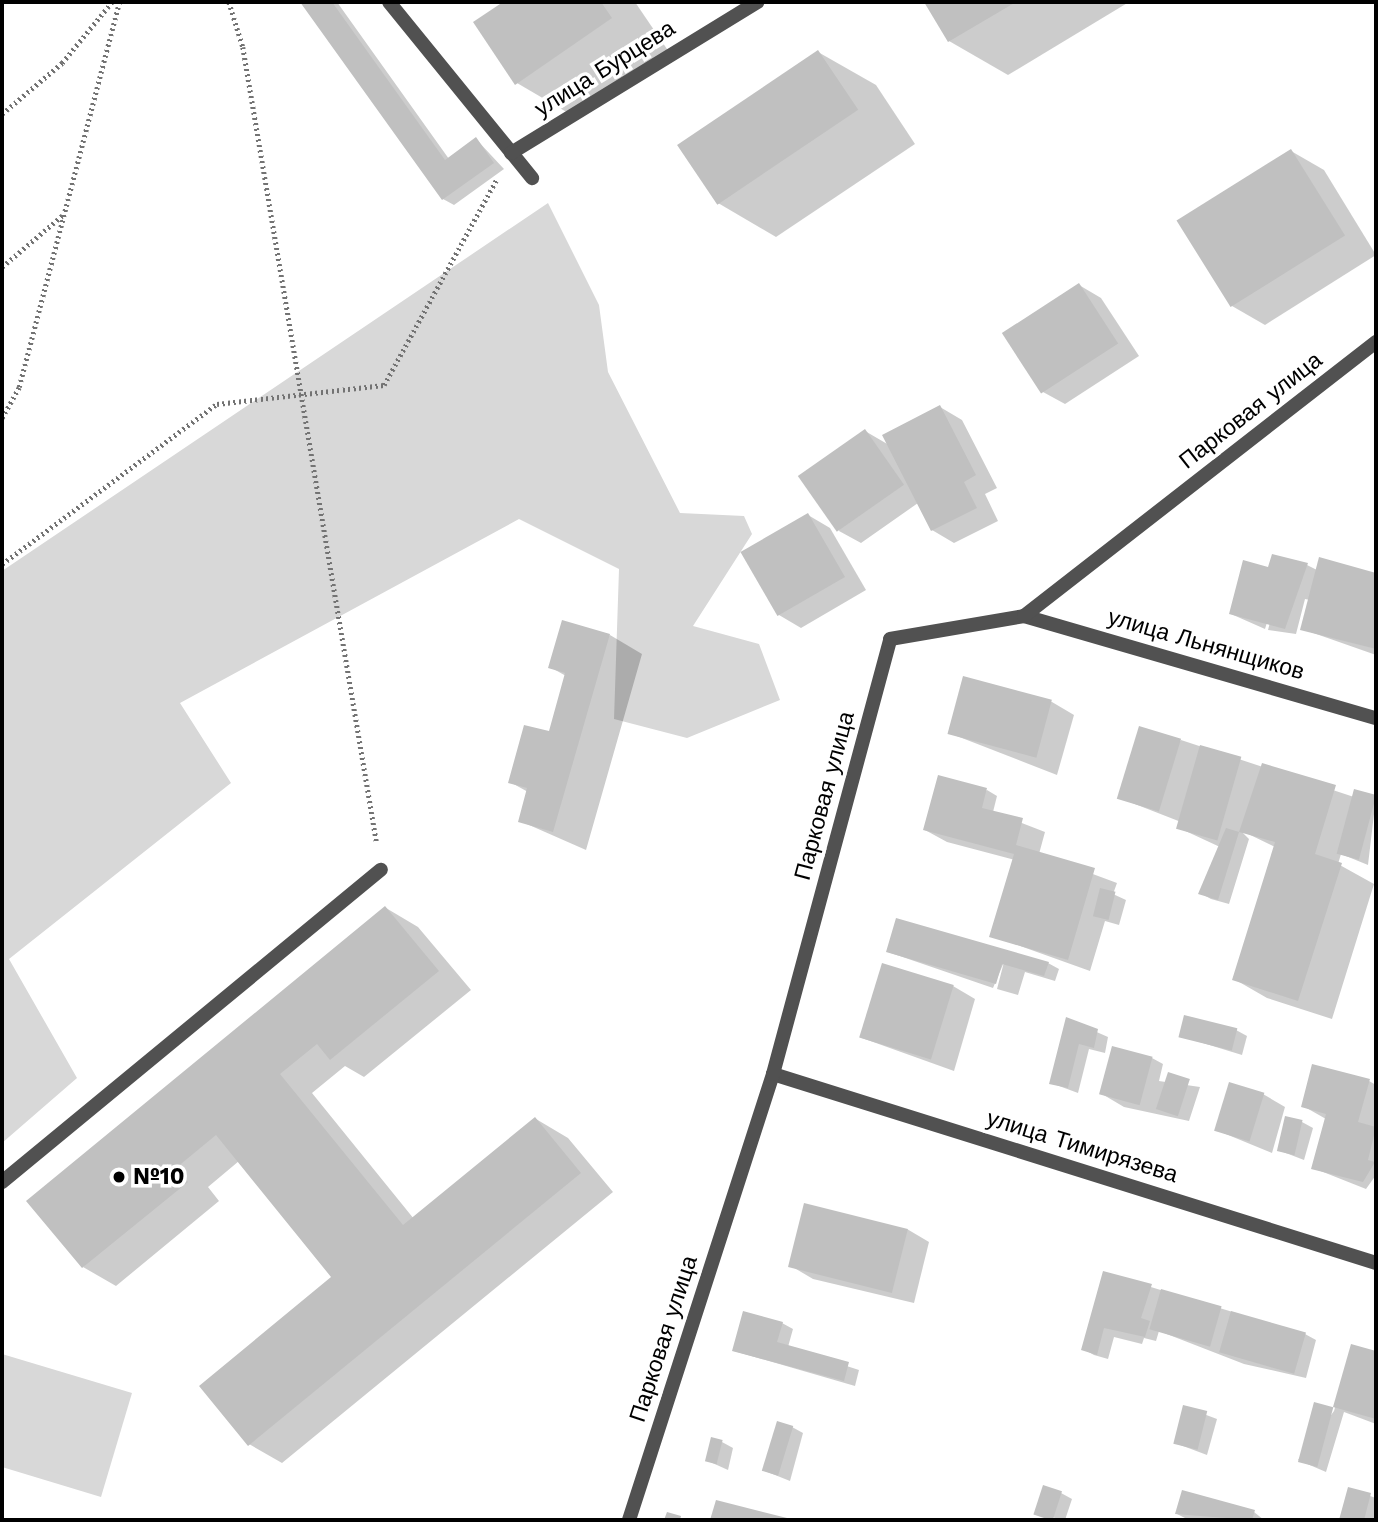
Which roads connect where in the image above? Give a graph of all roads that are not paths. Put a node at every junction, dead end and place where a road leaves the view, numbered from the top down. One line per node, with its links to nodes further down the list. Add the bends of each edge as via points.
1 (388, 2): 3 (street)
2 (757, 2): 3 (street, улица Бурцева)
3 (512, 153): 4 (street)
4 (532, 178)
5 (1376, 342): 6 (street, Парковая улица)
6 (1024, 616): 7 (street, улица Льнянщиков); 9 (street, Парковая улица, via 890,639)
7 (1376, 718)
8 (381, 870): 10 (street)
9 (773, 1074): 11 (street, улица Тимирязева); 12 (street, Парковая улица)
10 (2, 1182)
11 (1376, 1263)
12 (629, 1520)

